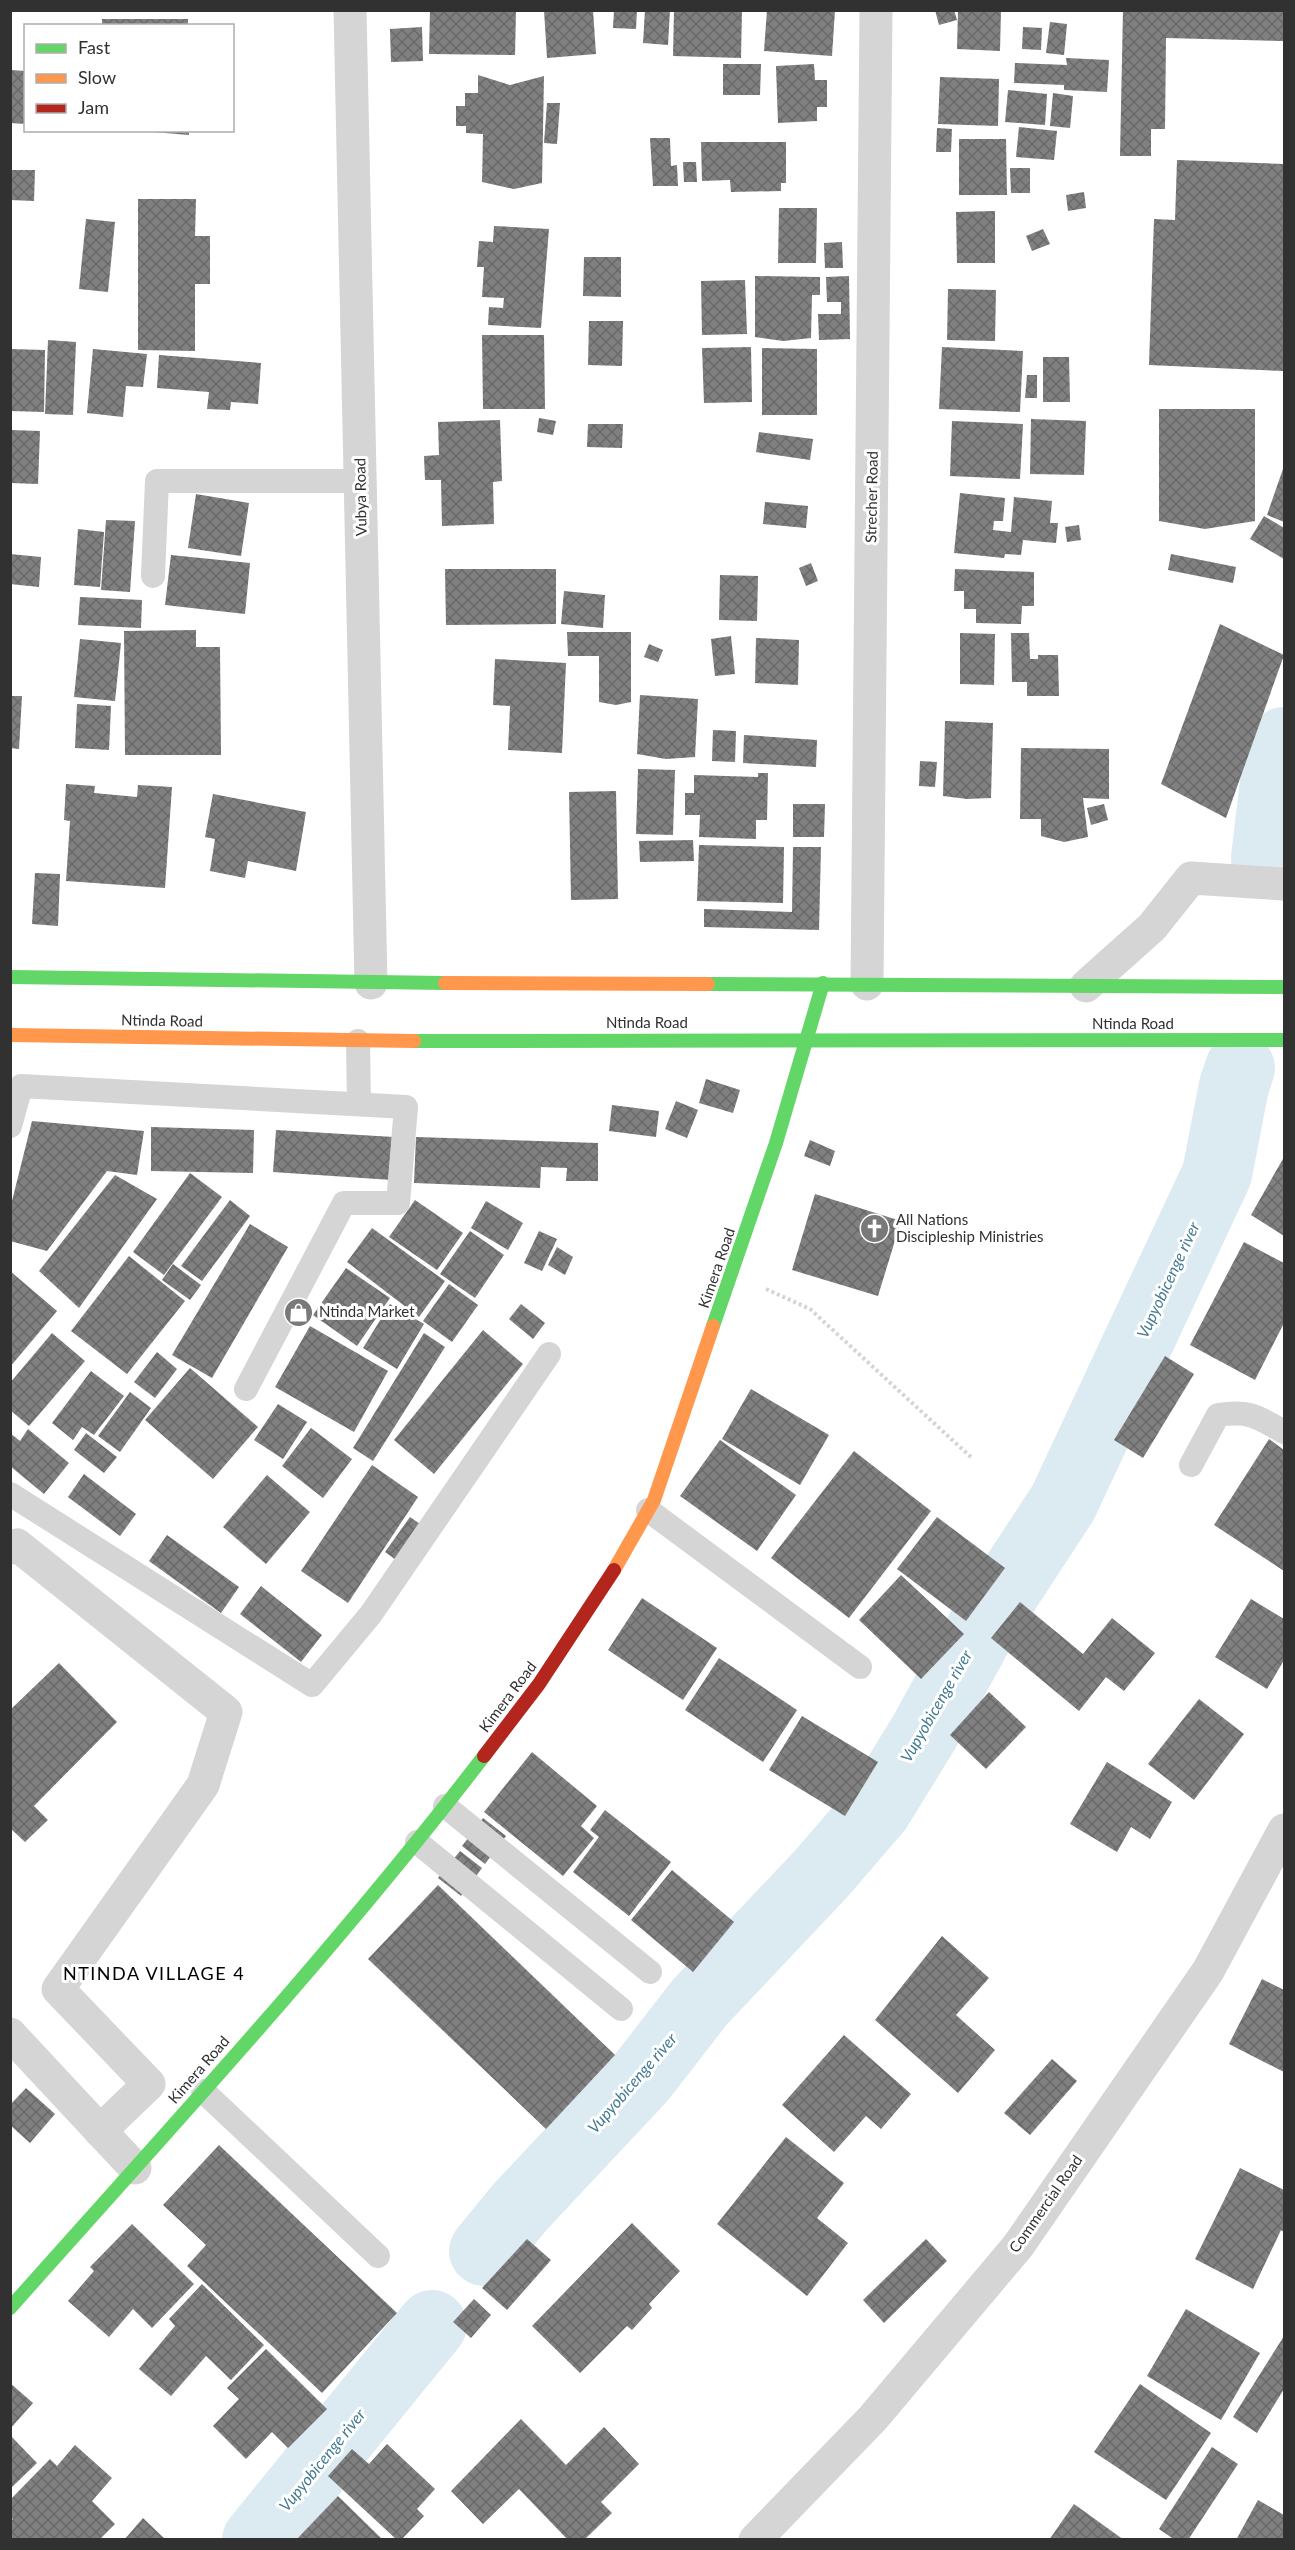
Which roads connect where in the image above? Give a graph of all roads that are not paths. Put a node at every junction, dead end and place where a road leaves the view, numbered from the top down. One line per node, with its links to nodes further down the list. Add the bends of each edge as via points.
1 (350, 10): 3 (street, Vubya Road)
2 (876, 10): 9 (street, Strecher Road)
3 (360, 481): 4 (lane, via 157,481); 7 (street, Vubya Road)
4 (153, 576)
5 (1284, 884): 10 (street, via 1191,878 1152,927)
6 (10, 977): 7 (main road)
7 (371, 983): 8 (main road)
8 (823, 983): 9 (main road); 15 (main road, Kimera Road)
9 (867, 984): 10 (main road)
10 (1086, 986): 11 (main road)
11 (1284, 987)
12 (10, 1035): 14 (main road, Ntinda Road)
13 (1284, 1040): 15 (main road, Ntinda Road)
14 (358, 1041): 15 (main road, Ntinda Road); 16 (lane)
15 (807, 1041): 23 (main road, Kimera Road, via 732,1273)
16 (359, 1104): 17 (lane, via 21,1086); 19 (lane, via 406,1107 398,1203 344,1203)
17 (10, 1126)
18 (549, 1354): 22 (lane, via 371,1614 312,1685)
19 (246, 1389)
20 (1284, 1432): 21 (lane, via 1241,1411 1218,1415)
21 (1191, 1465)
22 (10, 1494)
23 (648, 1510): 25 (lane); 26 (main road, Kimera Road, via 606,1583 539,1684)
24 (10, 1548): 33 (street, via 18,1545 225,1712 203,1785 58,1989 149,2084)
25 (860, 1667)
26 (445, 1806): 28 (main road, Kimera Road); 29 (lane)
27 (1284, 1830): 37 (street, Commercial Road, via 1208,1971 1018,2246 873,2418)
28 (417, 1842): 30 (lane); 32 (main road, Kimera Road)
29 (650, 1972)
30 (621, 2009)
31 (10, 2034): 33 (street)
32 (203, 2091): 34 (main road, Kimera Road); 35 (lane)
33 (100, 2131): 34 (street)
34 (135, 2169): 36 (main road, Kimera Road)
35 (378, 2256)
36 (10, 2308)
37 (755, 2540)

